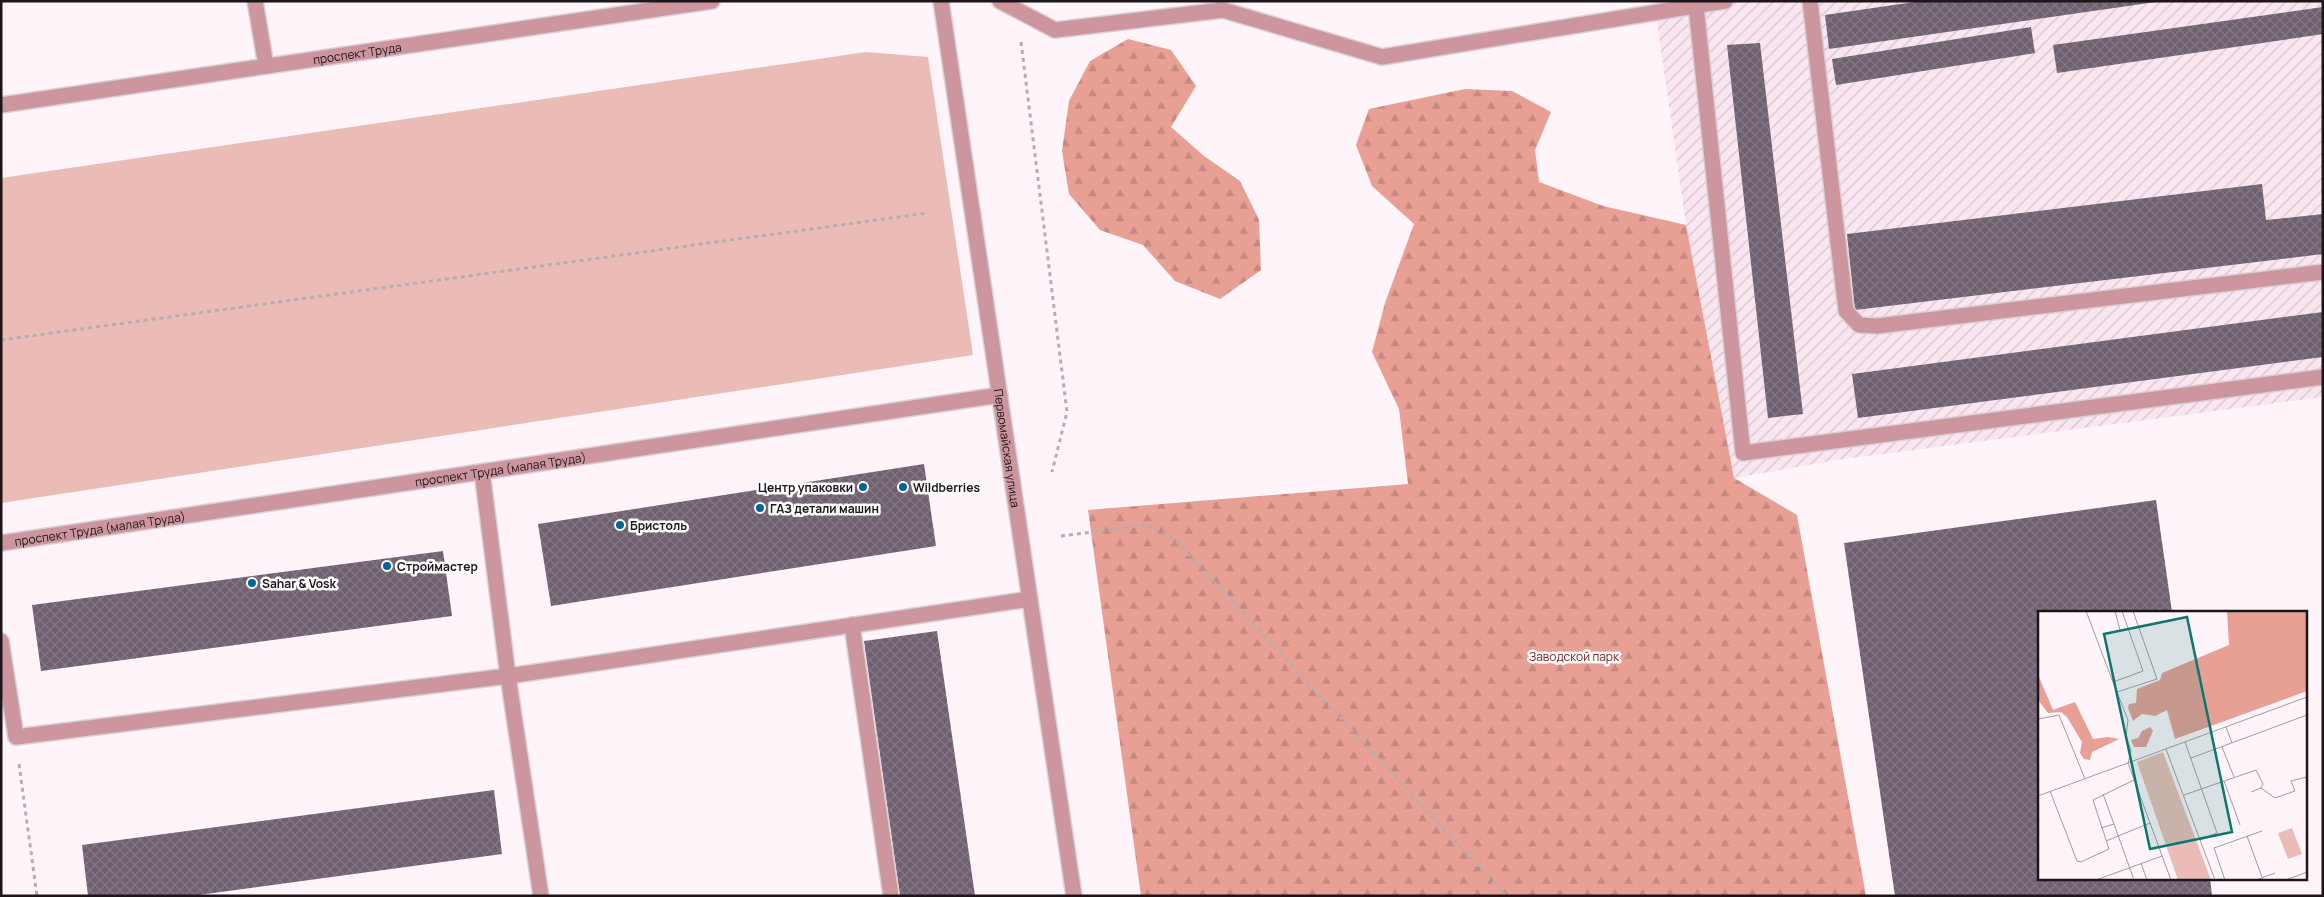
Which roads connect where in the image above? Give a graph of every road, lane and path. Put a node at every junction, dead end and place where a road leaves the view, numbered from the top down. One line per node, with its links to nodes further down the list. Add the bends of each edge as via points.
1 (255, 1): 9 (street)
2 (712, 1): 9 (street, проспект Труда)
3 (941, 1): 15 (street, Первомайская улица)
4 (1000, 1): 8 (street)
5 (1725, 1): 7 (street)
6 (1810, 1): 12 (street, via 1846,311 1859,325 1877,326)
7 (1696, 6): 8 (street, via 1382,57 1222,10 1055,30); 14 (street, via 1743,453)
8 (1017, 10): 17 (path, via 1067,412)
9 (266, 66): 10 (street, проспект Труда)
10 (1, 105)
11 (928, 213): 13 (path)
12 (2323, 272)
13 (1, 340)
14 (2323, 377)
15 (1000, 395): 16 (street, проспект Труда (малая Труда)); 20 (street, Первомайская улица)
16 (482, 472): 19 (street, проспект Труда (малая Труда)); 23 (street)
17 (1052, 472)
18 (1061, 536): 29 (path, via 1146,525 1175,540)
19 (1, 543)
20 (1030, 599): 21 (street); 28 (street, Первомайская улица)
21 (852, 625): 23 (street); 27 (street)
22 (1, 641): 24 (street)
23 (508, 676): 24 (street); 26 (street)
24 (16, 736): 25 (path)
25 (37, 896)
26 (541, 896)
27 (891, 896)
28 (1074, 896)
29 (1506, 896)

